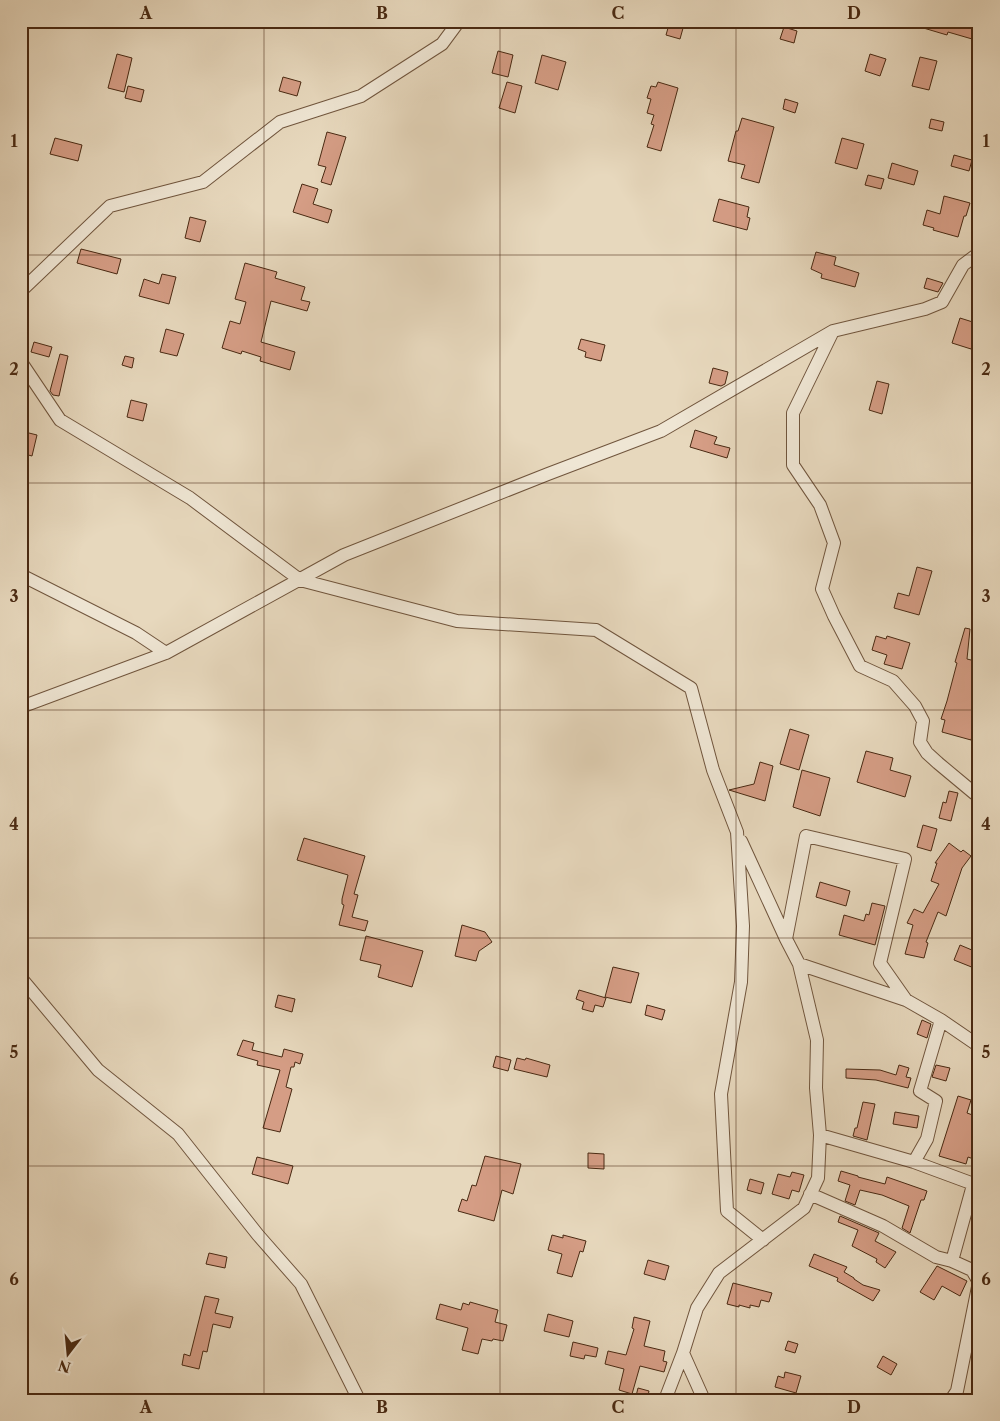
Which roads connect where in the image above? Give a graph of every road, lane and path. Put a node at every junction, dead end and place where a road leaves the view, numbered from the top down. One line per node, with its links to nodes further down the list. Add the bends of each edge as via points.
1 (459, 21): 3 (street, via 442,44 361,96 280,122 203,182 110,206)
2 (979, 253): 4 (street, via 963,265 942,302)
3 (21, 291)
4 (833, 331): 7 (street, via 661,431 344,555); 10 (street, via 794,413 793,465 820,504 834,543 822,589 860,666 893,681 915,706 922,722 920,742 927,753)
5 (21, 362): 7 (street, via 60,420 190,498)
6 (21, 575): 8 (street, via 136,633)
7 (300, 580): 8 (street); 11 (street, via 457,621 596,630 691,688 713,770)
8 (166, 653): 9 (street)
9 (21, 707)
10 (979, 795)
11 (737, 832): 12 (street); 22 (street, via 743,926 740,982 721,1094 727,1211)
12 (786, 939): 13 (street); 15 (street, via 806,836 905,859 880,963)
13 (799, 964): 15 (street); 18 (street, via 817,1040 816,1088)
14 (21, 978): 25 (street, via 98,1070 178,1134 301,1284)
15 (906, 1000): 16 (street)
16 (941, 1020): 17 (street); 19 (street, via 920,1091 936,1101 927,1139)
17 (979, 1046)
18 (820, 1135): 19 (street); 21 (street, via 818,1178)
19 (914, 1162): 20 (street)
20 (976, 1185): 23 (street)
21 (810, 1194): 22 (street, via 804,1208); 23 (street, via 883,1226 936,1257)
22 (763, 1240): 24 (street, via 719,1273 697,1308)
23 (952, 1261): 28 (street, via 972,1270 979,1282 957,1391)
24 (683, 1353): 26 (street); 27 (street)
25 (359, 1400)
26 (665, 1400)
27 (704, 1400)
28 (951, 1400)

